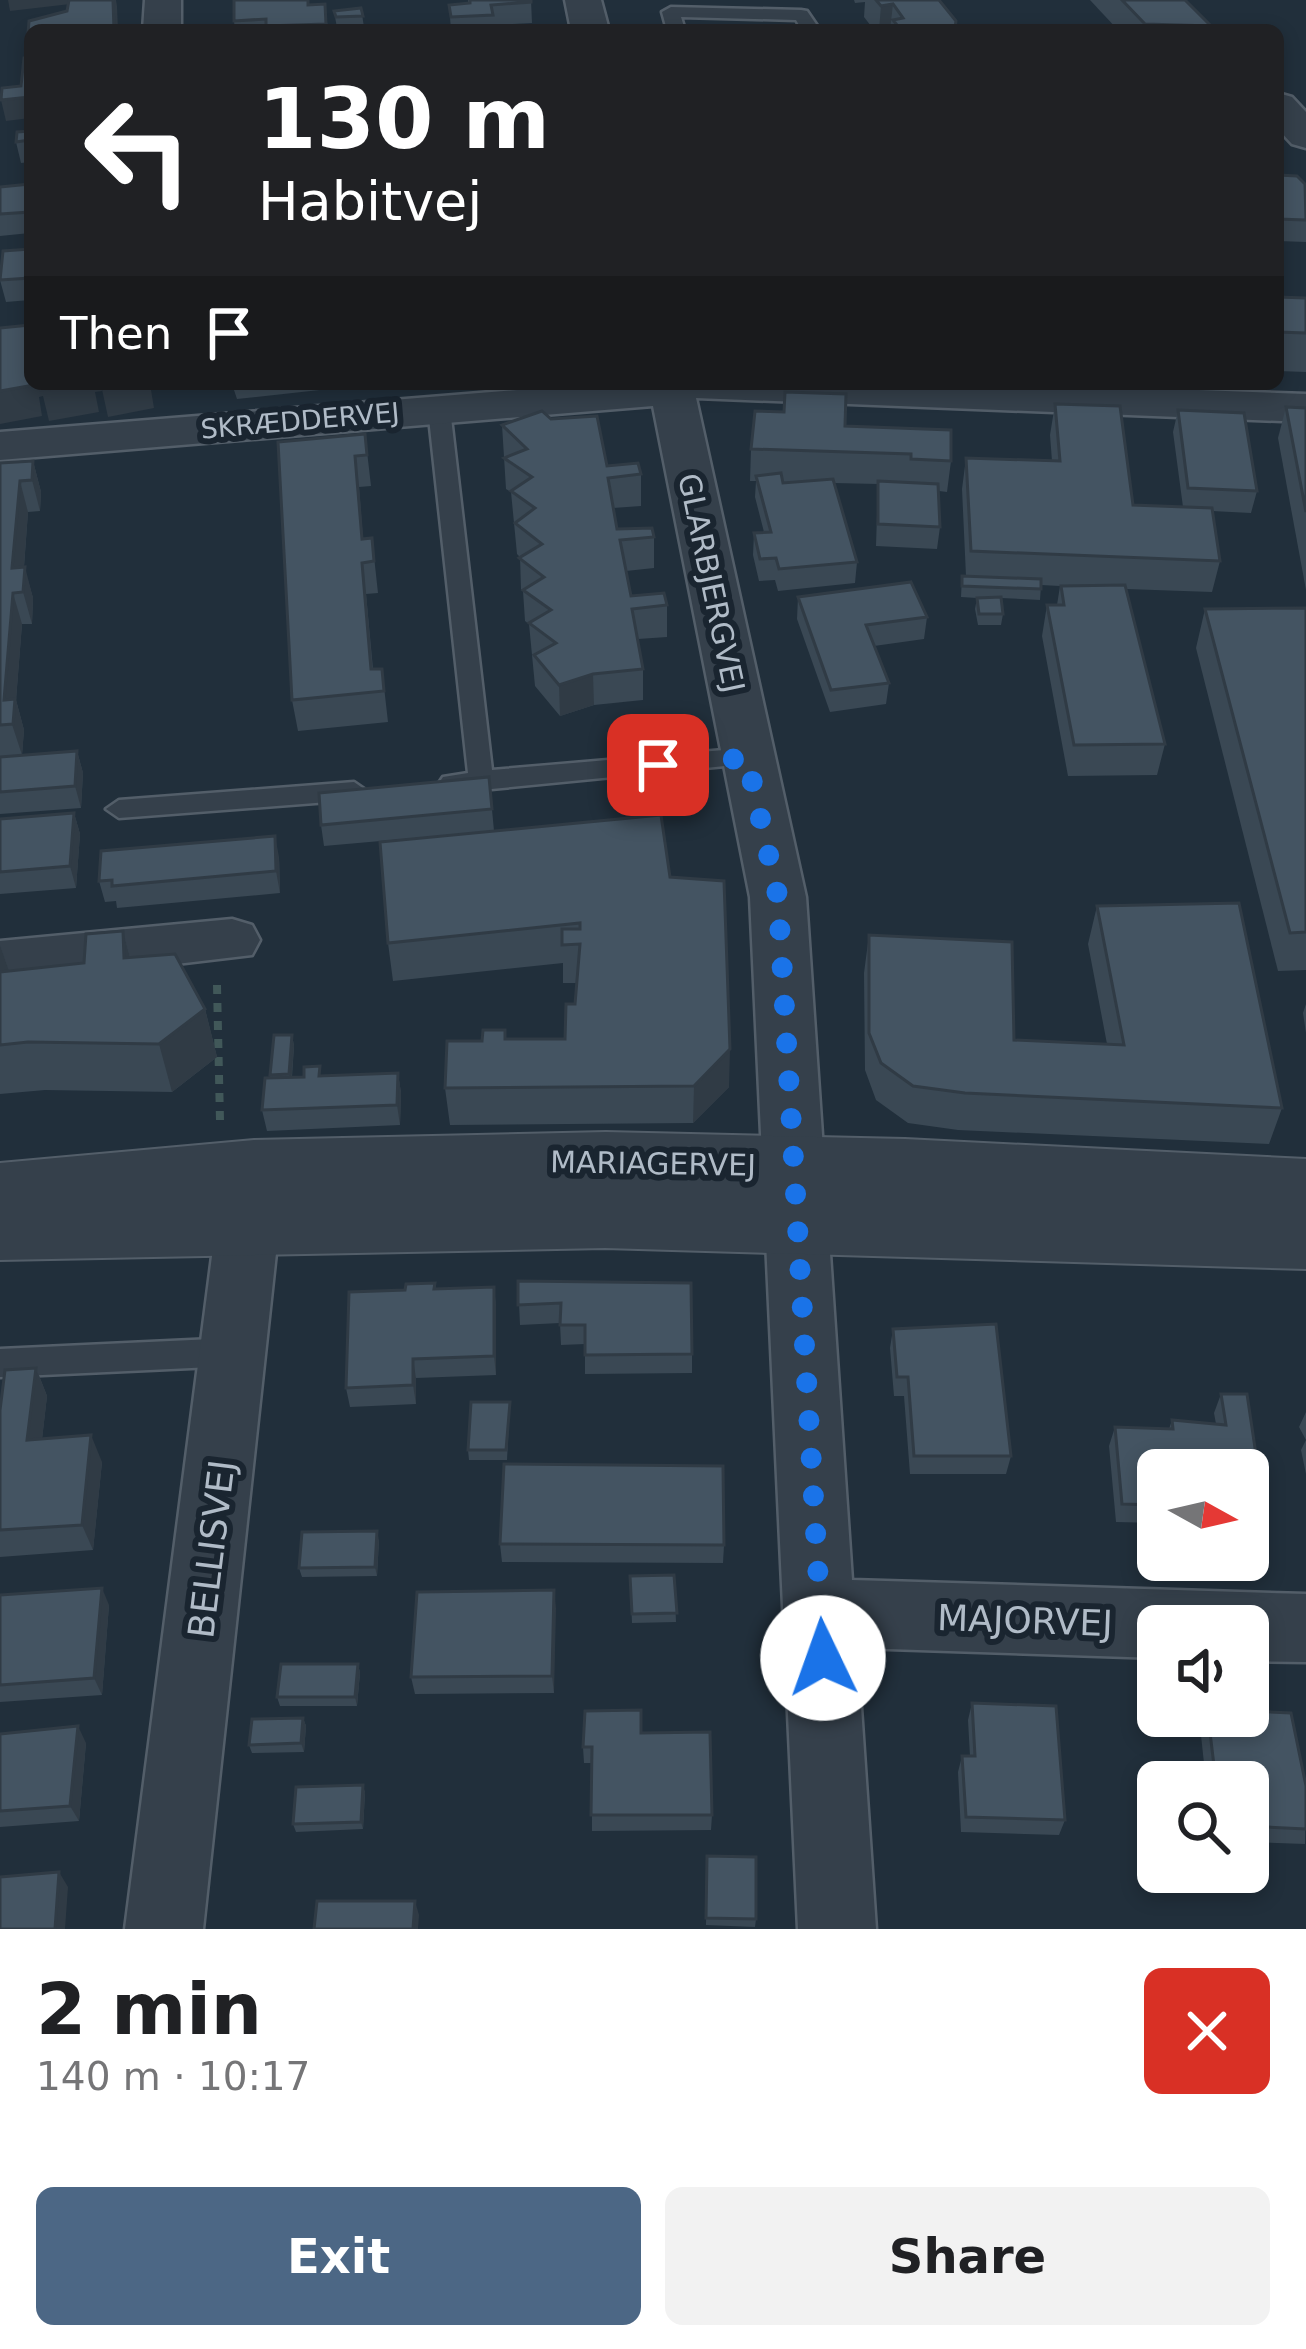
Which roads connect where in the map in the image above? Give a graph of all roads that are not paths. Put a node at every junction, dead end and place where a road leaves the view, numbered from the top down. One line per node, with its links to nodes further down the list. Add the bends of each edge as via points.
1 (674, 24): 2 (lane, via 670,12 801,15)
2 (807, 24)
3 (636, 390): 7 (street, SKRÆDDERVEJ)
4 (678, 390): 9 (street, GLARBJERGVEJ)
5 (797, 390): 6 (street, SKRÆDDERVEJ)
6 (1306, 407)
7 (439, 409): 8 (street, SKRÆDDERVEJ); 10 (lane)
8 (0, 446)
9 (747, 758): 10 (lane); 16 (street, GLARBJERGVEJ, via 778,897)
10 (482, 781): 11 (lane)
11 (119, 809)
12 (224, 941): 13 (street)
13 (0, 963)
14 (1306, 1189): 16 (street, MARIAGERVEJ)
15 (0, 1193): 17 (street, MARIAGERVEJ, via 84,1181)
16 (799, 1194): 17 (street, MARIAGERVEJ, via 605,1218); 19 (street, MARIAGERVEJ); 22 (street, GLARBJERGVEJ)
17 (251, 1198): 18 (street, MARIAGERVEJ); 20 (street, BELLISVEJ)
18 (0, 1230)
19 (1306, 1238)
20 (234, 1352): 21 (lane); 26 (street, BELLISVEJ)
21 (0, 1363)
22 (820, 1613): 23 (street, MAJORVEJ); 27 (street, GLARBJERGVEJ)
23 (1137, 1623)
24 (1269, 1627): 25 (street)
25 (1306, 1628)
26 (164, 1929)
27 (837, 1929)

